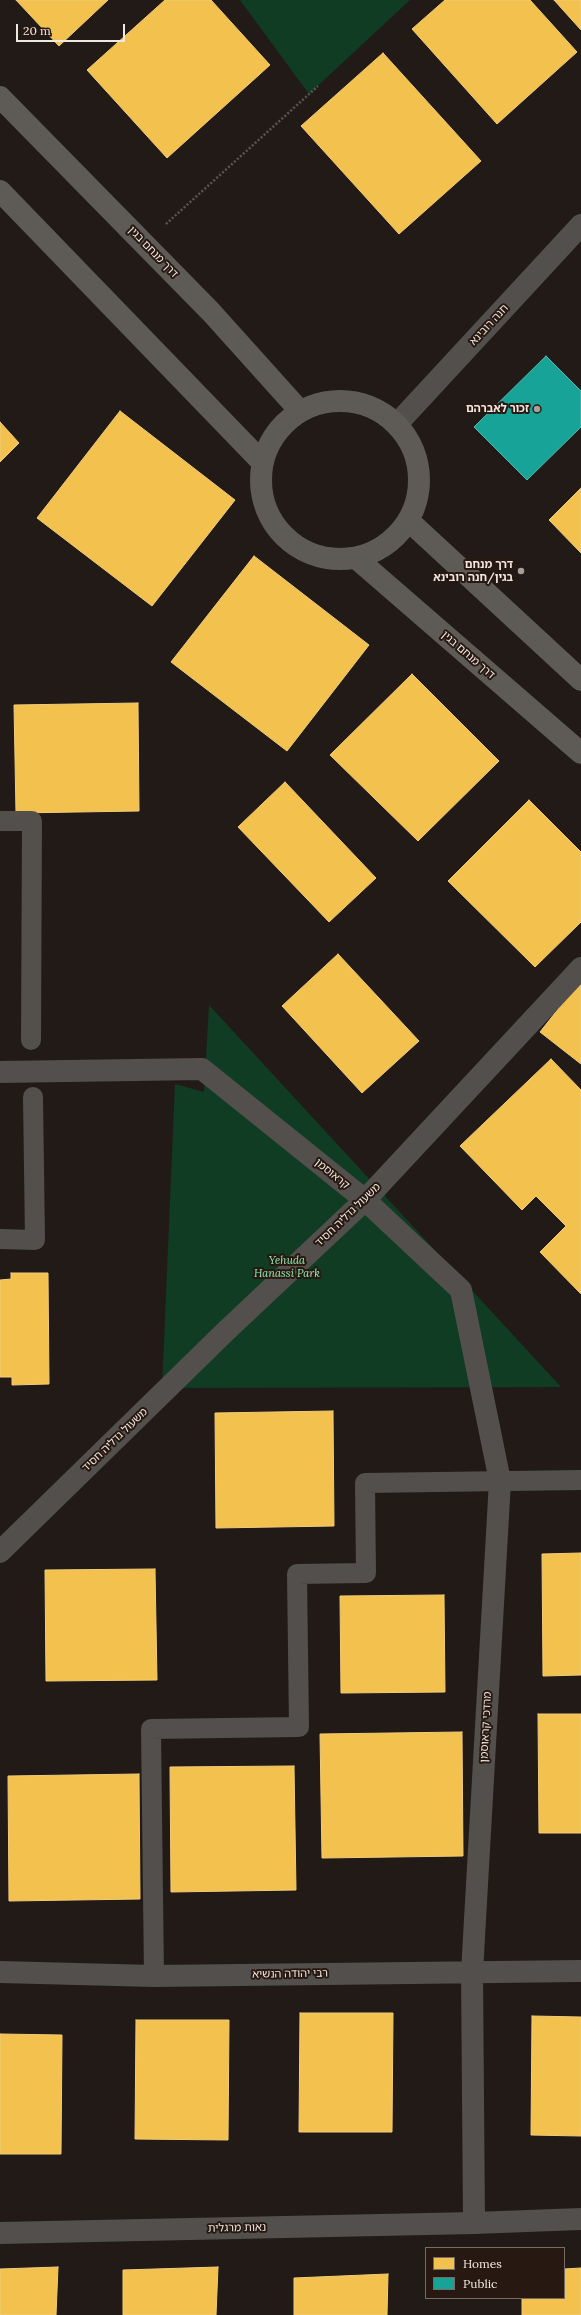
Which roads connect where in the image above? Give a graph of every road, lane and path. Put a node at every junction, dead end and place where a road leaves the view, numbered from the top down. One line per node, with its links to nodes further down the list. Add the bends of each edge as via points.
1 (318, 86): 5 (path)
2 (0, 97): 5 (street, דרך מנחם בגין)
3 (0, 191): 8 (street)
4 (581, 225): 7 (street, חנה רובינא)
5 (145, 243): 6 (street, דרך מנחם בגין, via 212,312)
6 (300, 411): 7 (street, via 321,403 348,401 375,409); 8 (street, via 283,424 274,436)
7 (397, 424): 9 (street, via 413,447 420,473 417,501)
8 (262, 462): 10 (street, via 260,484 264,506 274,525 290,542 310,554 332,559)
9 (409, 521): 10 (street, via 395,538 377,550); 11 (street)
10 (356, 558): 12 (street, דרך מנחם בגין)
11 (581, 680)
12 (581, 753)
13 (0, 821): 15 (lane, via 32,822)
14 (581, 968): 18 (street, משעול גדליה חסיד)
15 (31, 1040)
16 (0, 1072): 18 (street, קראוסמן, via 202,1068)
17 (34, 1097): 19 (lane, via 35,1240)
18 (365, 1200): 21 (street, קראוסמן, via 461,1290); 22 (street, משעול גדליה חסיד, via 226,1331)
19 (0, 1239)
20 (581, 1480): 21 (lane)
21 (500, 1481): 25 (street, מרדכי קראוסמן); 26 (lane, via 365,1483 366,1573 297,1574 299,1727 151,1729)
22 (0, 1552)
23 (581, 1971): 25 (street, רבי יהודה הנשיא)
24 (0, 1972): 26 (street, רבי יהודה הנשיא)
25 (472, 1972): 26 (street, רבי יהודה הנשיא); 28 (street)
26 (154, 1976)
27 (581, 2219): 28 (street, נאות מרגלית)
28 (474, 2223): 29 (street, נאות מרגלית)
29 (0, 2233)

